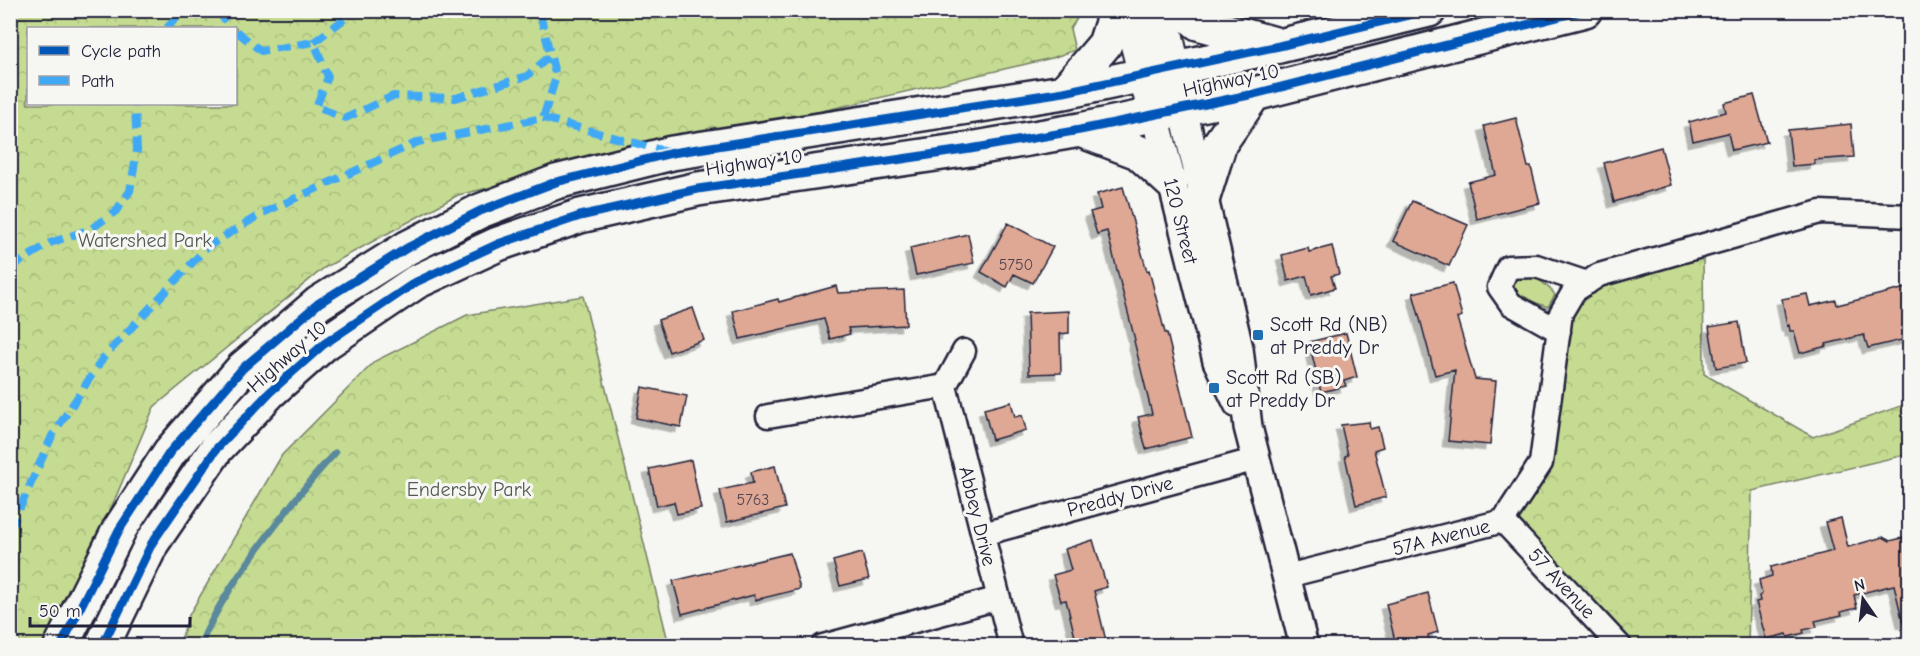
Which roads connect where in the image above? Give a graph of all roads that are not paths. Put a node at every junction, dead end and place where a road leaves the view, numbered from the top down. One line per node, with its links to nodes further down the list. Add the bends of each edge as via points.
1 (1116, 10): 9 (highway, via 1105,44)
2 (1128, 10): 8 (main road, 120 Street)
3 (1161, 10): 8 (main road, 120 Street)
4 (1183, 10): 7 (highway, via 1198,23)
5 (1429, 10): 7 (highway, Highway 10)
6 (1585, 10): 10 (highway, Highway 10)
7 (1279, 46): 8 (highway, Highway 10)
8 (1159, 72): 9 (highway, Highway 10); 11 (main road, 120 Street)
9 (1064, 92): 27 (highway, Highway 10, via 672,153 556,182 480,211 407,248 319,303 243,368 171,452 125,521)
10 (1254, 94): 11 (highway, Highway 10); 14 (highway, via 1220,143)
11 (1169, 112): 12 (highway, Highway 10); 13 (street, 120 Street); 14 (street, 120 Street)
12 (1080, 130): 13 (highway, via 1138,153); 28 (highway, Highway 10, via 698,189 580,216 498,243 416,282 324,344 270,392 217,448 152,543)
13 (1171, 182): 21 (street, 120 Street, via 1217,361)
14 (1203, 197): 21 (street, 120 Street, via 1239,348)
15 (1910, 216): 16 (street, 57A Avenue, via 1820,212 1599,275)
16 (1587, 283): 17 (street, 57A Avenue, via 1574,291 1561,313); 17 (street, via 1536,266 1508,267 1499,286 1511,304)
17 (1559, 331): 23 (street, 57A Avenue, via 1540,463)
18 (964, 351): 19 (street)
19 (945, 386): 20 (street); 24 (street, Abbey Drive)
20 (768, 416)
21 (1248, 427): 22 (street, 120 Street)
22 (1257, 459): 24 (street, Preddy Drive); 25 (street, 120 Street)
23 (1503, 521): 25 (street, 57A Avenue); 32 (street, 57 Avenue)
24 (983, 534): 26 (street, Abbey Drive)
25 (1287, 576): 31 (street, 120 Street)
26 (999, 598): 29 (street); 30 (street, Abbey Drive)
27 (61, 645)
28 (102, 645)
29 (823, 645)
30 (1011, 645)
31 (1304, 645)
32 (1620, 645)

